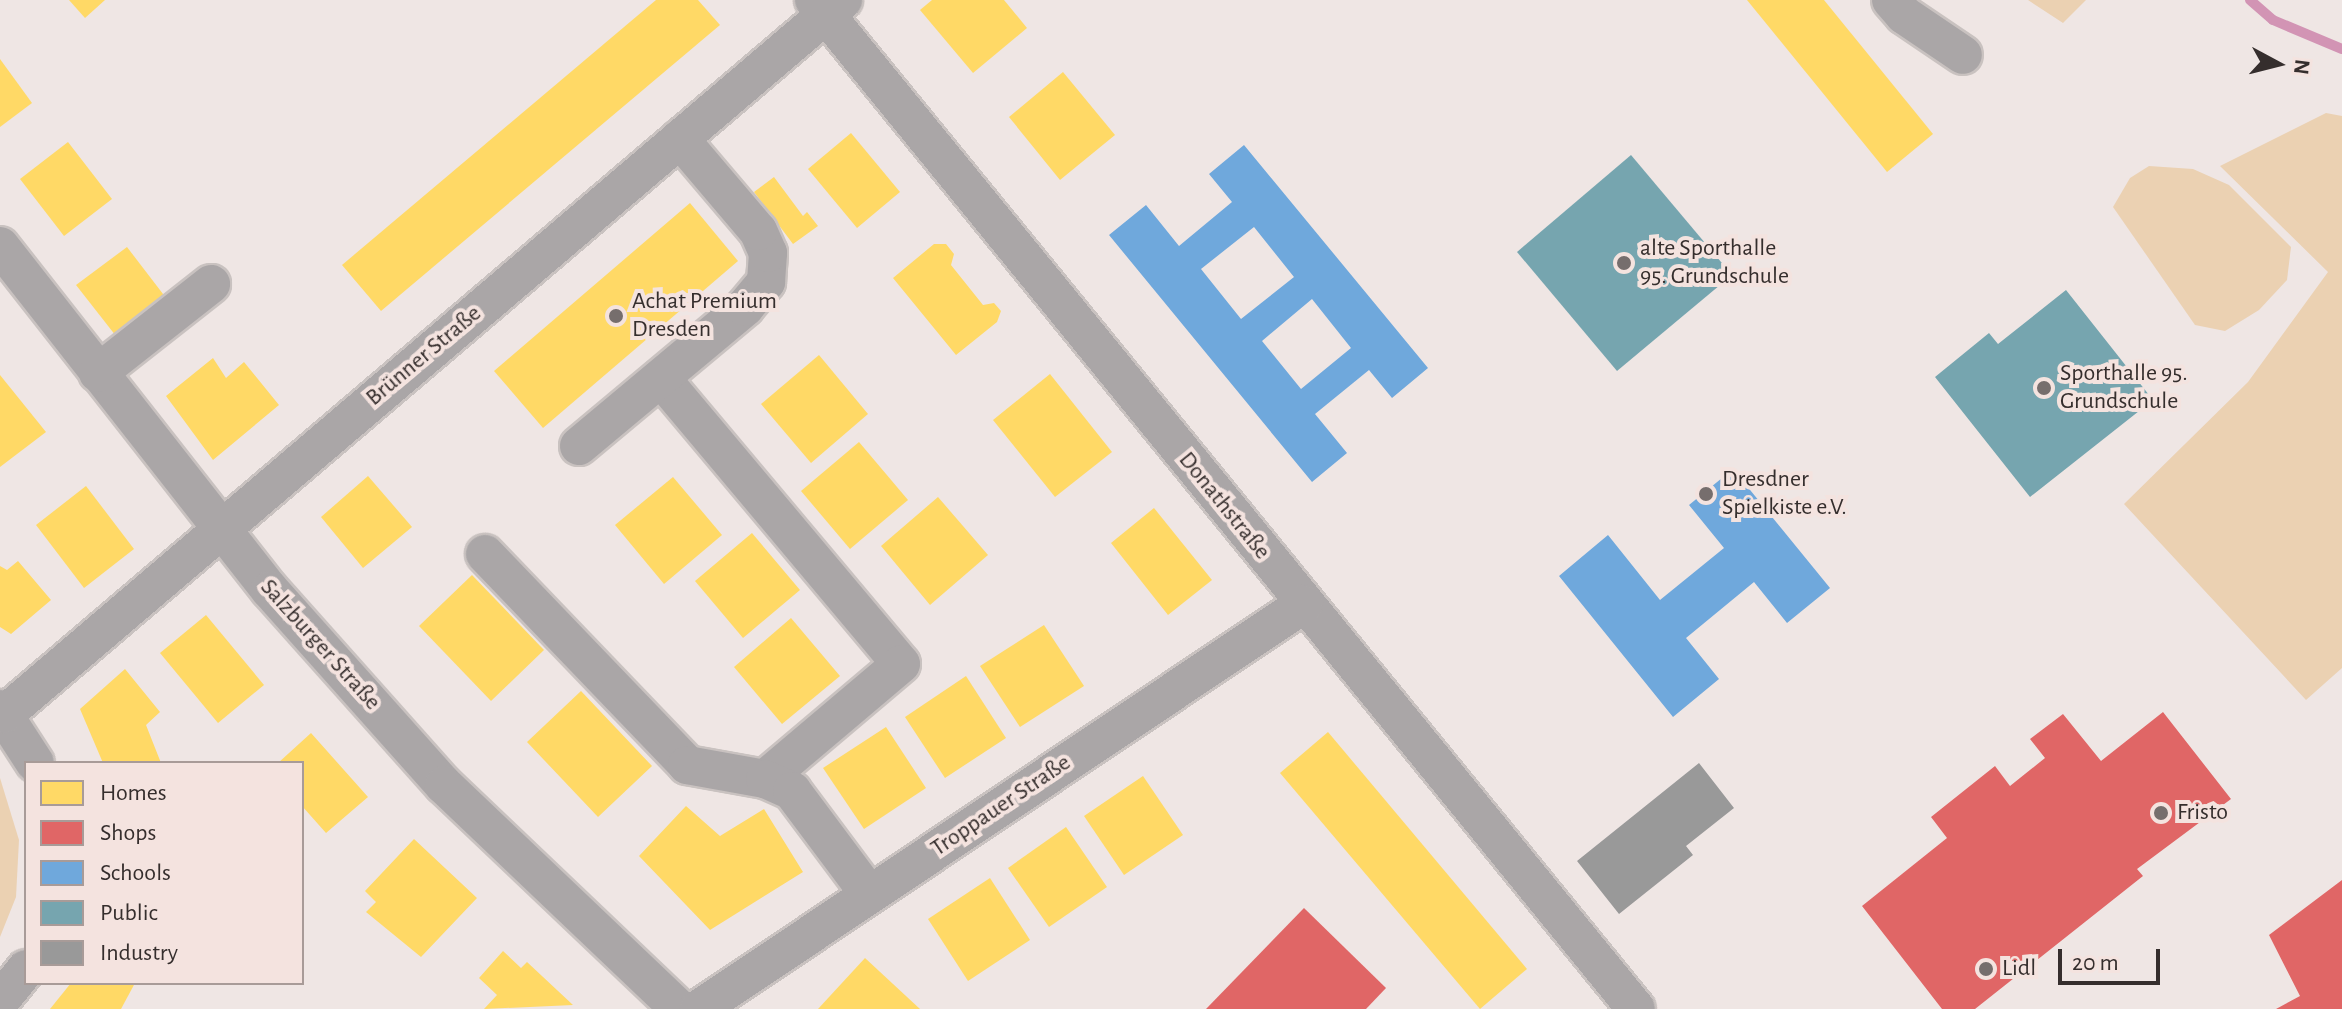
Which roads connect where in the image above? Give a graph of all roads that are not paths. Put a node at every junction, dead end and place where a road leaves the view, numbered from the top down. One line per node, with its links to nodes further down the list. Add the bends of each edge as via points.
1 (1891, 0): 3 (street, via 1904,15)
2 (828, 5): 4 (street, Brünner Straße); 12 (street, Donathstraße)
3 (1963, 55)
4 (680, 139): 8 (street, via 758,231 768,253 766,282 745,307); 10 (street, Brünner Straße)
5 (0, 246): 7 (street, Salzburger Straße)
6 (211, 284): 7 (street)
7 (98, 373): 10 (street, Salzburger Straße)
8 (661, 378): 9 (street); 15 (street, via 901,664)
9 (579, 446)
10 (220, 530): 13 (street, Brünner Straße); 19 (street, Salzburger Straße, via 444,785)
11 (485, 554): 15 (street, via 687,765)
12 (1304, 604): 16 (street, Troppauer Straße); 21 (street, Donathstraße)
13 (3, 711): 14 (street)
14 (34, 761)
15 (765, 779): 16 (street, via 792,791)
16 (869, 894): 20 (street, Troppauer Straße)
17 (24, 971): 18 (street)
18 (0, 1001)
19 (679, 1009)
20 (699, 1009)
21 (1636, 1009)

